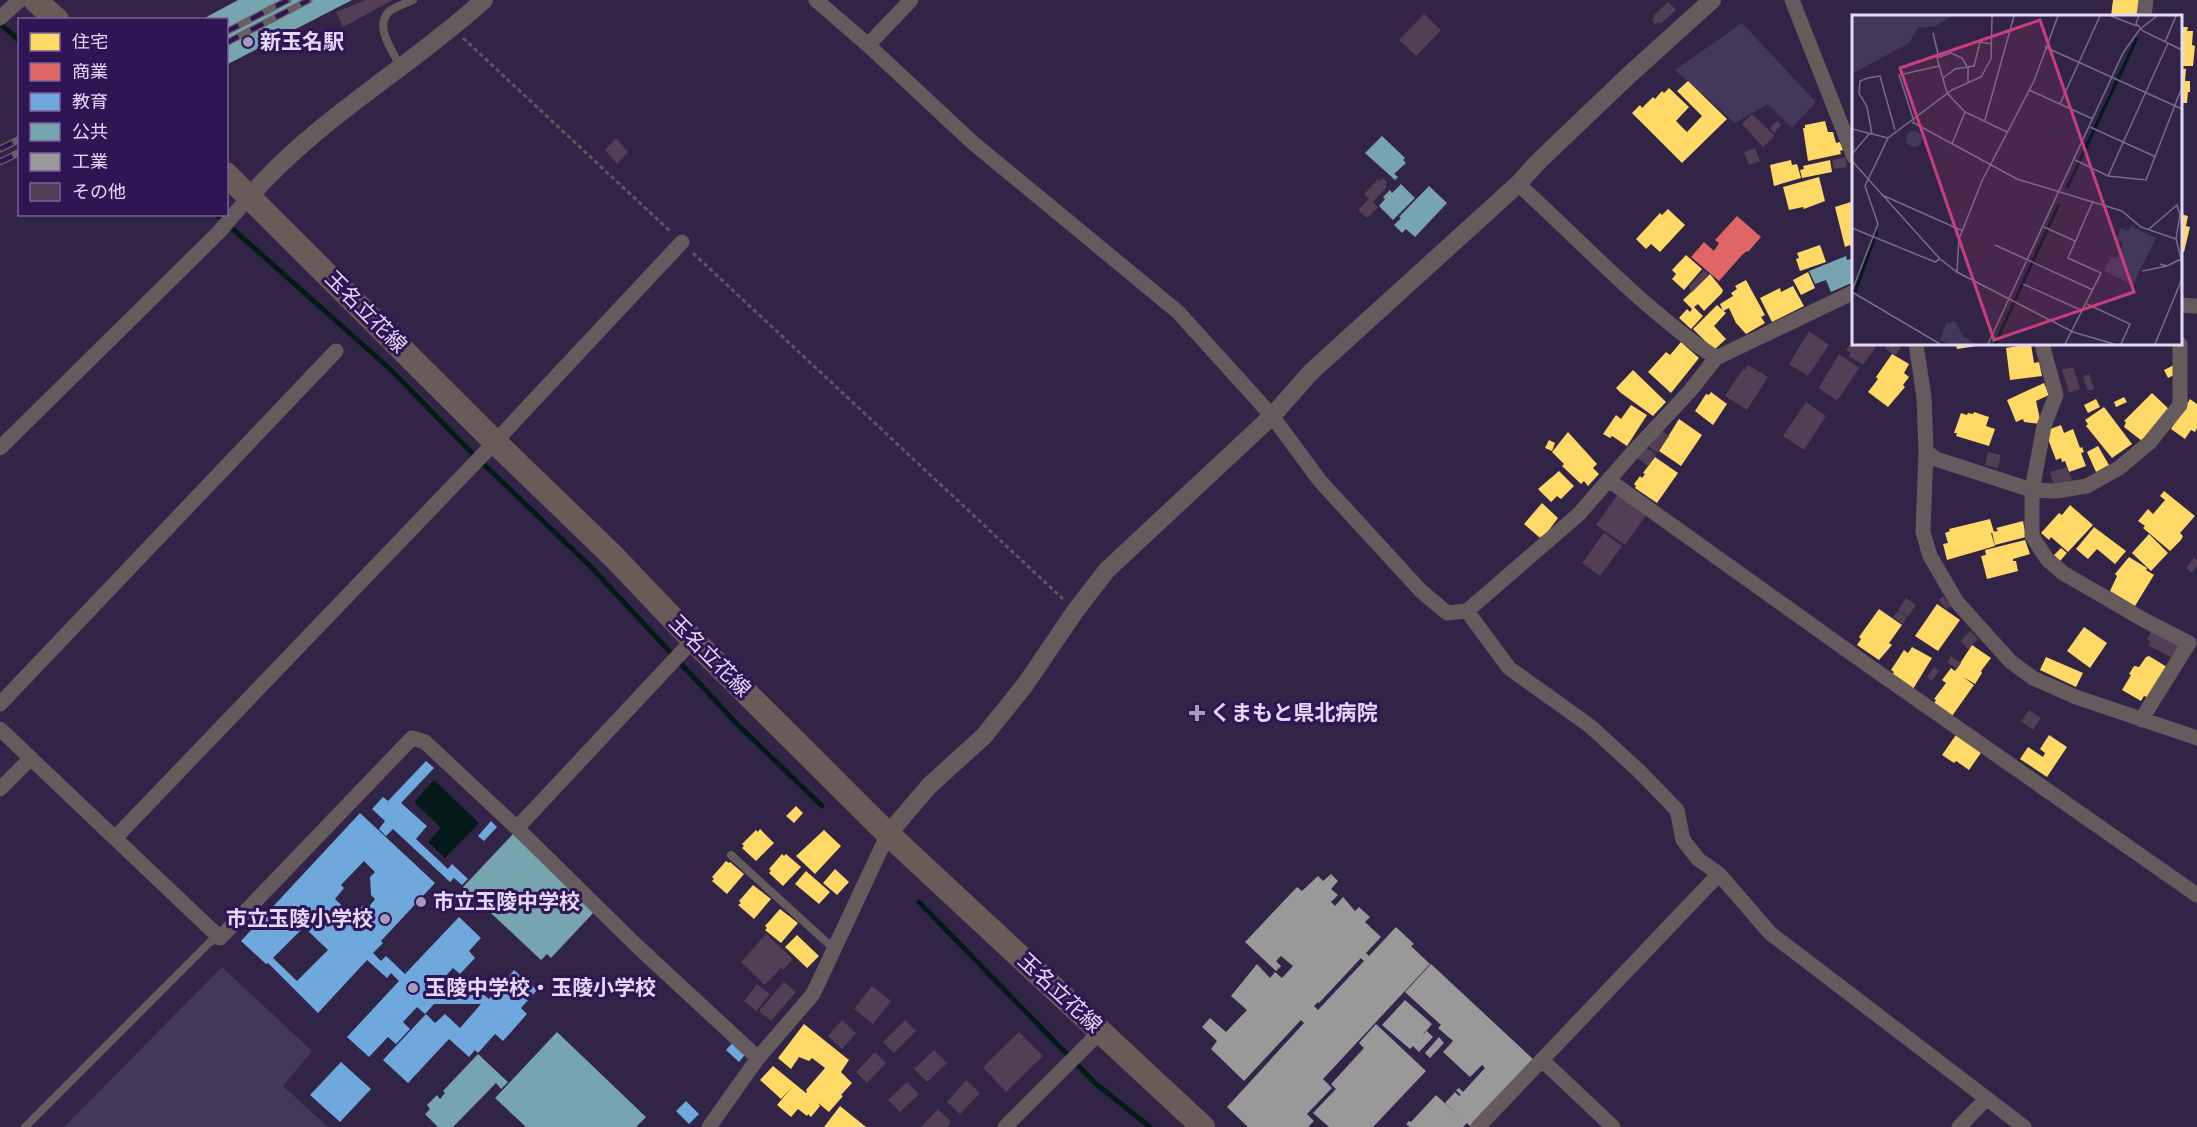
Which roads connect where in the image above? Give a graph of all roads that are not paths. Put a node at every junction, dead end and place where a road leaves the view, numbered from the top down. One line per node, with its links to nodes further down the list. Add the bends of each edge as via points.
1 (20, 0): 11 (street)
2 (35, 0): 12 (main road)
3 (413, 0): 14 (lane, via 391,10 384,23 383,32)
4 (484, 0): 14 (street)
5 (816, 0): 13 (street)
6 (911, 0): 13 (street)
7 (1712, 0): 17 (street)
8 (1792, 0): 15 (street)
9 (2146, 0): 10 (street)
10 (2144, 15)
11 (0, 18)
12 (55, 18)
13 (868, 45): 28 (street, via 972,142 1178,312)
14 (401, 68): 18 (street, via 336,116 276,167)
15 (1852, 151)
16 (228, 176): 18 (main road, 玉名立花線)
17 (1518, 184): 27 (street, via 1614,275 1689,340); 28 (street, via 1311,372)
18 (250, 196): 29 (main road, 玉名立花線); 30 (street, via 234,217)
19 (682, 242): 29 (street)
20 (1852, 293): 27 (street)
21 (2182, 305): 22 (street)
22 (2197, 306)
23 (1916, 345): 31 (street, via 1924,397)
24 (2042, 345): 33 (street, via 2056,395 2044,426)
25 (2180, 345): 33 (street, via 2180,405 2149,443 2120,468 2087,486)
26 (336, 351): 36 (street)
27 (1716, 358): 32 (street)
28 (1272, 416): 34 (street, via 1320,481 1421,591 1447,613); 43 (street, via 1107,570 984,736 928,786)
29 (495, 442): 35 (main road, 玉名立花線, via 613,556); 44 (street)
30 (0, 448)
31 (1926, 451): 33 (street, via 1936,459); 37 (street, via 1923,531 1930,556 1957,602 2010,662 2033,678)
32 (1610, 481): 34 (street, via 1580,514); 47 (street)
33 (2032, 490): 37 (street, via 2032,536 2047,558 2094,592 2189,643)
34 (1467, 611): 46 (street, via 1509,668 1590,726 1640,771 1677,810 1683,840 1698,859)
35 (687, 646): 42 (street); 43 (main road, 玉名立花線)
36 (0, 704)
37 (2141, 720): 39 (street)
38 (0, 729): 40 (street)
39 (2197, 738)
40 (31, 758): 41 (street); 44 (street)
41 (0, 789)
42 (517, 828): 48 (street, via 425,742 412,738); 51 (street)
43 (888, 834): 49 (street); 50 (main road, 玉名立花線)
44 (116, 837): 48 (street)
45 (731, 855): 49 (lane)
46 (1719, 874): 52 (street); 53 (street, via 1770,933)
47 (2197, 895)
48 (220, 938): 54 (lane, via 210,942)
49 (834, 949): 51 (street, via 813,994)
50 (1101, 1031): 56 (street); 57 (main road, 玉名立花線)
51 (758, 1058): 55 (street)
52 (1542, 1060): 58 (street); 59 (street)
53 (1986, 1099): 60 (street); 61 (street)
54 (25, 1127)
55 (709, 1127)
56 (1005, 1127)
57 (1203, 1127)
58 (1478, 1127)
59 (1613, 1127)
60 (1959, 1127)
61 (2024, 1127)

